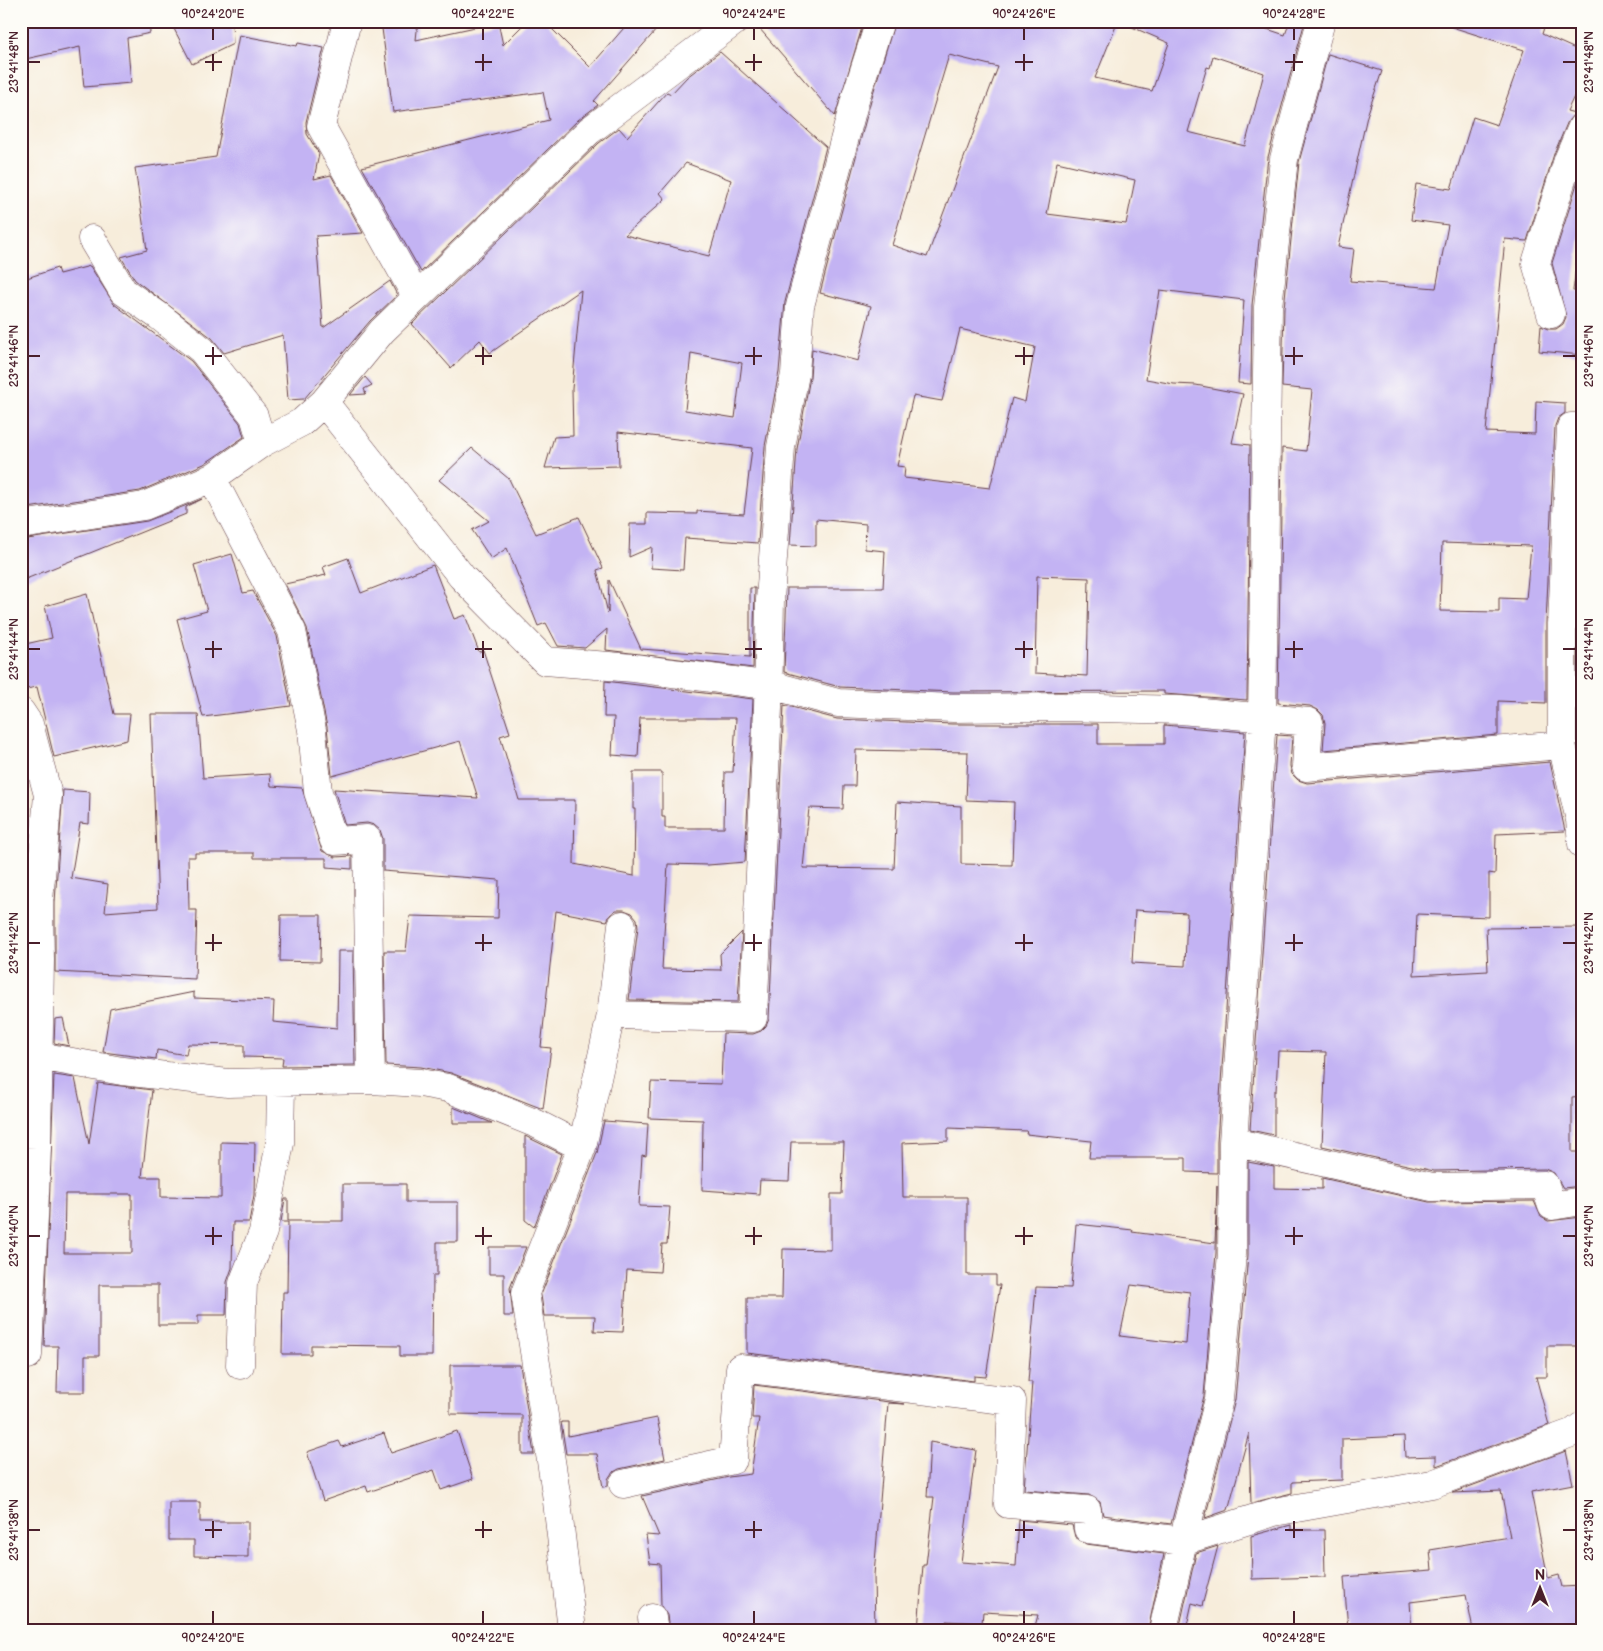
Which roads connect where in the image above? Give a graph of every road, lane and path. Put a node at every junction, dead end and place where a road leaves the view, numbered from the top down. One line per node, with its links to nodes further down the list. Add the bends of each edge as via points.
1 (346, 21): 7 (street, via 321,126)
2 (735, 21): 7 (street, via 589,132)
3 (880, 21): 14 (street, via 856,96 800,306 795,374 781,447)
4 (1321, 21): 16 (street, via 1284,160 1268,307)
5 (1582, 127): 8 (street, via 1568,160 1536,264)
6 (92, 239): 11 (street, via 123,292 202,350 254,416)
7 (416, 296): 9 (street, via 382,331)
8 (1551, 314)
9 (324, 402): 11 (street, via 302,422); 14 (street, via 462,577 545,661 634,668)
10 (1582, 428): 17 (street, via 1571,427 1562,624)
11 (262, 443): 12 (street)
12 (212, 478): 13 (street, via 144,506); 23 (street, via 292,631 312,730 318,792 334,841 367,839)
13 (21, 524)
14 (774, 686): 16 (street, via 838,703 953,708 1172,710); 21 (street, via 768,708 753,1018)
15 (21, 712): 20 (street, via 29,724 48,795)
16 (1262, 718): 17 (street, via 1309,722 1306,767); 25 (street)
17 (1562, 745): 18 (street, via 1580,820)
18 (1582, 844)
19 (622, 925): 21 (street)
20 (31, 958): 22 (street)
21 (611, 1015): 26 (street)
22 (39, 1056): 24 (street, via 218,1082); 28 (street)
23 (371, 1080): 24 (street); 26 (street, via 448,1088 537,1124)
24 (281, 1083): 29 (street, via 280,1143 263,1232 243,1283)
25 (1233, 1142): 27 (street, via 1432,1187 1545,1185 1552,1206); 32 (street, via 1232,1254 1219,1398)
26 (582, 1147): 33 (street, via 525,1293 556,1493)
27 (1582, 1201)
28 (28, 1355)
29 (240, 1365)
30 (1582, 1426): 32 (street, via 1574,1432 1432,1484 1274,1512)
31 (623, 1484): 32 (street, via 733,1460 740,1368 1012,1401 1008,1504 1087,1510 1088,1530)
32 (1183, 1541): 34 (street)
33 (572, 1630)
34 (1163, 1630)

